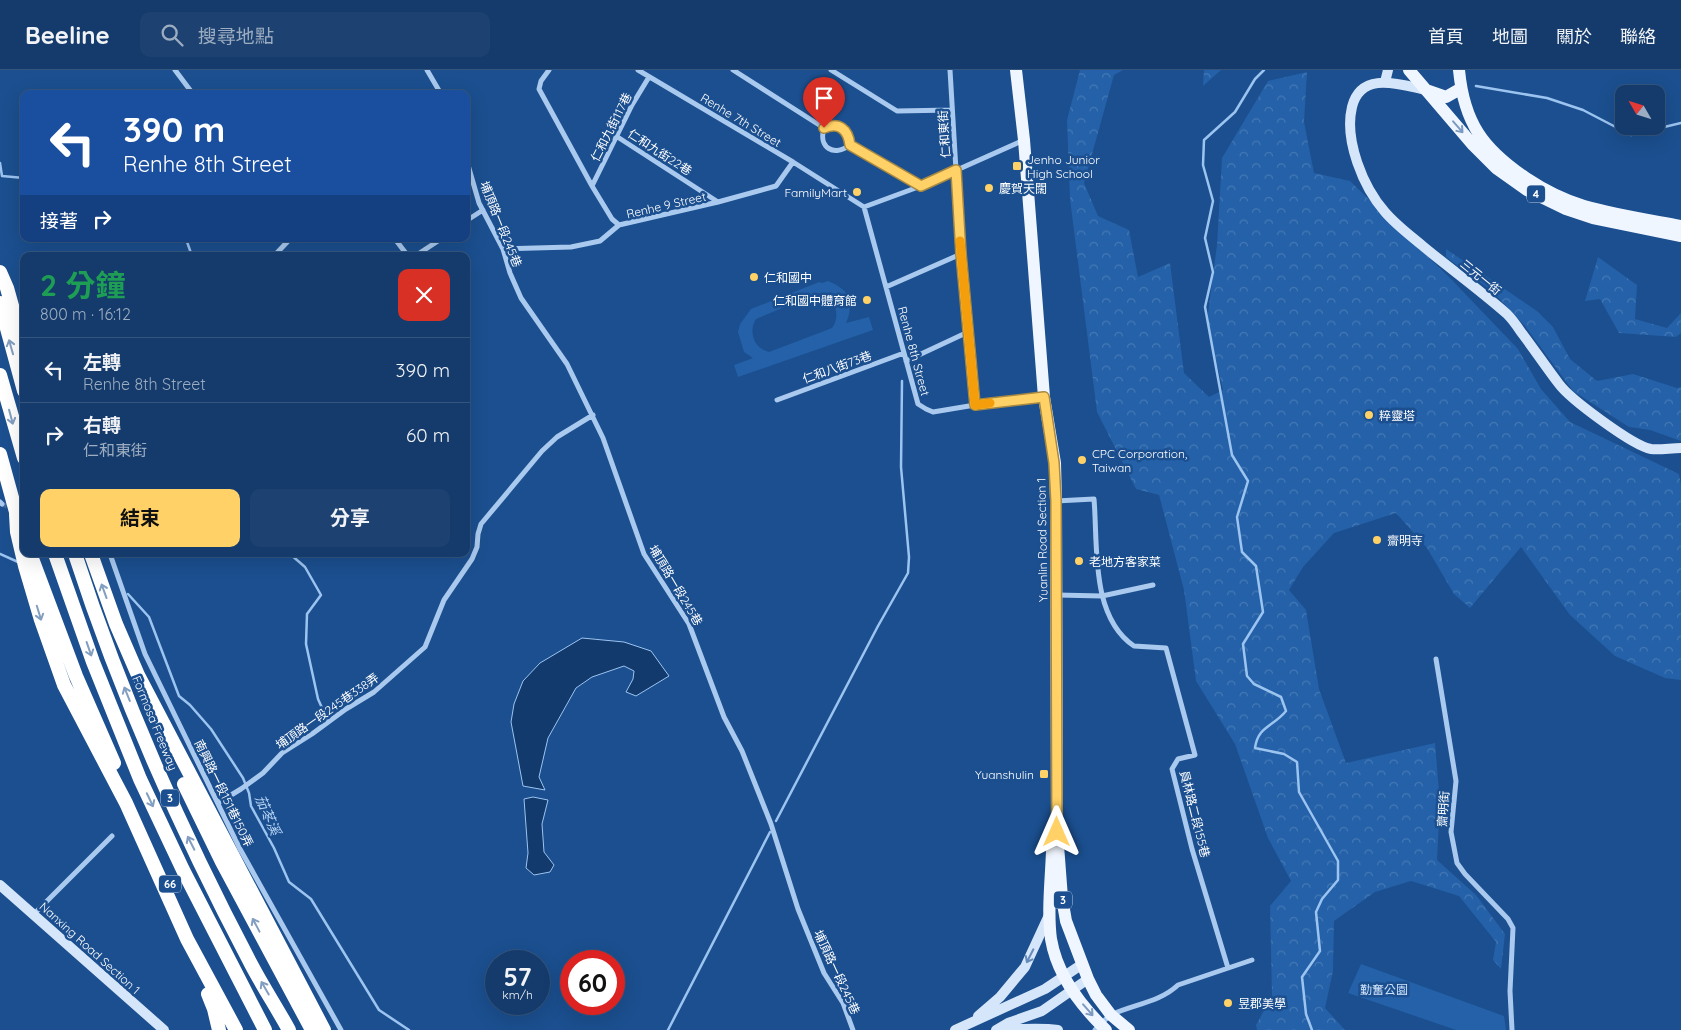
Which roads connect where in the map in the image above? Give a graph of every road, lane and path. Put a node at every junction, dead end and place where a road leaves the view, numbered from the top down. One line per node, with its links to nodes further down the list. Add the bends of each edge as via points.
1 (175, 70): 15 (street)
2 (427, 70): 16 (street)
3 (549, 70): 26 (street, Renhe 9 Street, via 539,89)
4 (638, 70): 12 (street, Renhe 7th Street)
5 (733, 70): 19 (street)
6 (831, 70): 18 (street, via 897,112)
7 (950, 70): 18 (street, 仁和東街)
8 (1016, 70): 21 (main road, Yuanlin Road Section 1 / 3)
9 (1388, 70): 13 (street)
10 (1409, 70): 17 (main road, 4)
11 (1458, 70): 14 (main road, 4)
12 (649, 77): 20 (street, 仁和九街117巷); 23 (street, Renhe 7th Street)
13 (1385, 82): 17 (street, 三元一街); 57 (street, 三元一街, via 1363,88 1353,105 1351,121 1356,161 1384,212 1508,315 1565,393 1634,442 1650,449)
14 (1460, 88): 17 (main road, via 1446,97); 33 (main road, 4, via 1469,116 1488,148 1540,187 1583,205)
15 (190, 90)
16 (439, 90)
17 (1426, 90): 34 (main road, 4, one-way to 34, via 1496,168 1527,190 1593,218)
18 (952, 110): 24 (street, 仁和東街)
19 (824, 128): 22 (street, via 838,126 844,129); 22 (street, via 822,136 829,149 844,150)
20 (616, 136): 26 (street, 仁和九街117巷); 28 (street, 仁和九街22巷)
21 (1024, 140): 24 (street); 52 (main road, Yuanlin Road Section 1 / 3)
22 (850, 145): 27 (street)
23 (793, 162): 28 (street, Renhe 9 Street, via 776,186); 29 (street, Renhe 7th Street)
24 (956, 170): 27 (street); 42 (street, 仁和東街)
25 (470, 172): 30 (street, 埔頂路一段245巷)
26 (592, 186): 32 (street, Renhe 9 Street)
27 (921, 186): 29 (street)
28 (718, 202): 32 (street, Renhe 9 Street)
29 (864, 207): 44 (street, Renhe 8th Street)
30 (483, 210): 31 (street); 38 (street, 埔頂路一段245巷)
31 (470, 218)
32 (619, 225): 38 (street, via 600,241 572,247)
33 (1681, 226)
34 (1681, 236)
35 (287, 242): 39 (street)
36 (397, 242): 40 (street)
37 (436, 242): 41 (street)
38 (503, 249): 55 (street, 埔頂路一段245巷, via 521,298 568,364)
39 (278, 252)
40 (405, 252)
41 (421, 252)
42 (961, 254): 44 (street); 46 (street, 仁和東街)
43 (0, 272): 47 (highway)
44 (886, 287): 48 (street, Renhe 8th Street)
45 (0, 303): 51 (highway, one-way to 45)
46 (968, 332): 49 (street); 54 (street, 仁和東街)
47 (20, 335)
48 (904, 353): 49 (street, Renhe 8th Street); 53 (street, 仁和八街73巷)
49 (906, 361): 54 (street, Renhe 8th Street, via 918,404 933,412)
50 (0, 375): 56 (highway, one-way to 56)
51 (20, 376)
52 (1044, 397): 54 (street, Renhe 8th Street); 59 (main road, Yuanlin Road Section 1 / 3)
53 (778, 400)
54 (975, 405)
55 (593, 415): 74 (street, 埔頂路一段245巷338弄, via 557,437 542,451 481,524 472,560 444,600 425,647 374,692 282,753 263,773); 100 (street, 埔頂路一段245巷, via 644,554 689,624 724,717 771,824 798,908 824,973 843,1003)
56 (20, 444)
57 (1681, 448)
58 (0, 454): 60 (highway)
59 (1056, 501): 70 (main road, Yuanlin Road Section 1 / 3); 71 (street, via 1094,499)
60 (16, 514): 61 (highway); 62 (highway, one-way to 62)
61 (20, 524)
62 (20, 545)
63 (23, 557): 80 (highway, one-way to 80, via 64,684 126,803)
64 (31, 557): 94 (highway, 66, via 102,736 167,879)
65 (56, 557): 95 (highway, 3, one-way to 95, via 140,779)
66 (76, 557): 96 (highway, Formosa Freeway / 3, one-way to 66, via 252,966 185,832 150,754)
67 (92, 557): 73 (highway, one-way to 67)
68 (111, 557): 74 (street, 南興路一段151巷150弄, via 145,654)
69 (1153, 585): 71 (street)
70 (1057, 596): 71 (street); 75 (main road, Yuanlin Road Section 1 / 3)
71 (1102, 596): 83 (street, 員林路二段155巷, via 1119,630 1134,646 1166,648 1195,755 1178,759 1172,769)
72 (1436, 659): 104 (street, 齋明街, via 1456,781 1451,832 1457,863 1513,928)
73 (138, 675): 97 (highway, one-way to 73, via 199,814 161,735); 98 (highway)
74 (218, 803): 99 (street, 南興路一段151巷150弄, via 256,879)
75 (1057, 832): 78 (main road, Yuanlin Road Section 1 / 3, via 1052,849); 82 (main road, Yuanlin Road Section 1 / 3, via 1066,921)
76 (112, 836): 79 (street)
77 (0, 885): 79 (street, Nanxing Road Section 1)
78 (1050, 912): 84 (main road, Yuanlin Road Section 1 / 3, via 1051,938); 88 (street, one-way to 88, via 1036,946 1017,978)
79 (34, 914): 91 (street, Nanxing Road Section 1)
80 (187, 939): 92 (highway); 93 (highway)
81 (1252, 960): 83 (street)
82 (1081, 965): 84 (street); 85 (main road, 3)
83 (1228, 968): 87 (street, via 1178,985 1152,1001)
84 (1064, 978): 86 (main road, Yuanlin Road Section 1 / 3); 88 (street)
85 (1088, 979): 86 (street); 87 (main road, 3)
86 (1072, 989): 89 (main road, 3, one-way to 89); 90 (street, via 1042,1011)
87 (1111, 1015): 89 (street); 103 (main road, 3)
88 (968, 1024): 101 (street)
89 (1100, 1028)
90 (998, 1029): 102 (street)
91 (164, 1030)
92 (219, 1030)
93 (236, 1030)
94 (242, 1030)
95 (265, 1030)
96 (289, 1030)
97 (312, 1030)
98 (325, 1030)
99 (341, 1030)
100 (853, 1030)
101 (954, 1030)
102 (1058, 1030)
103 (1129, 1030)
104 (1512, 1030)

